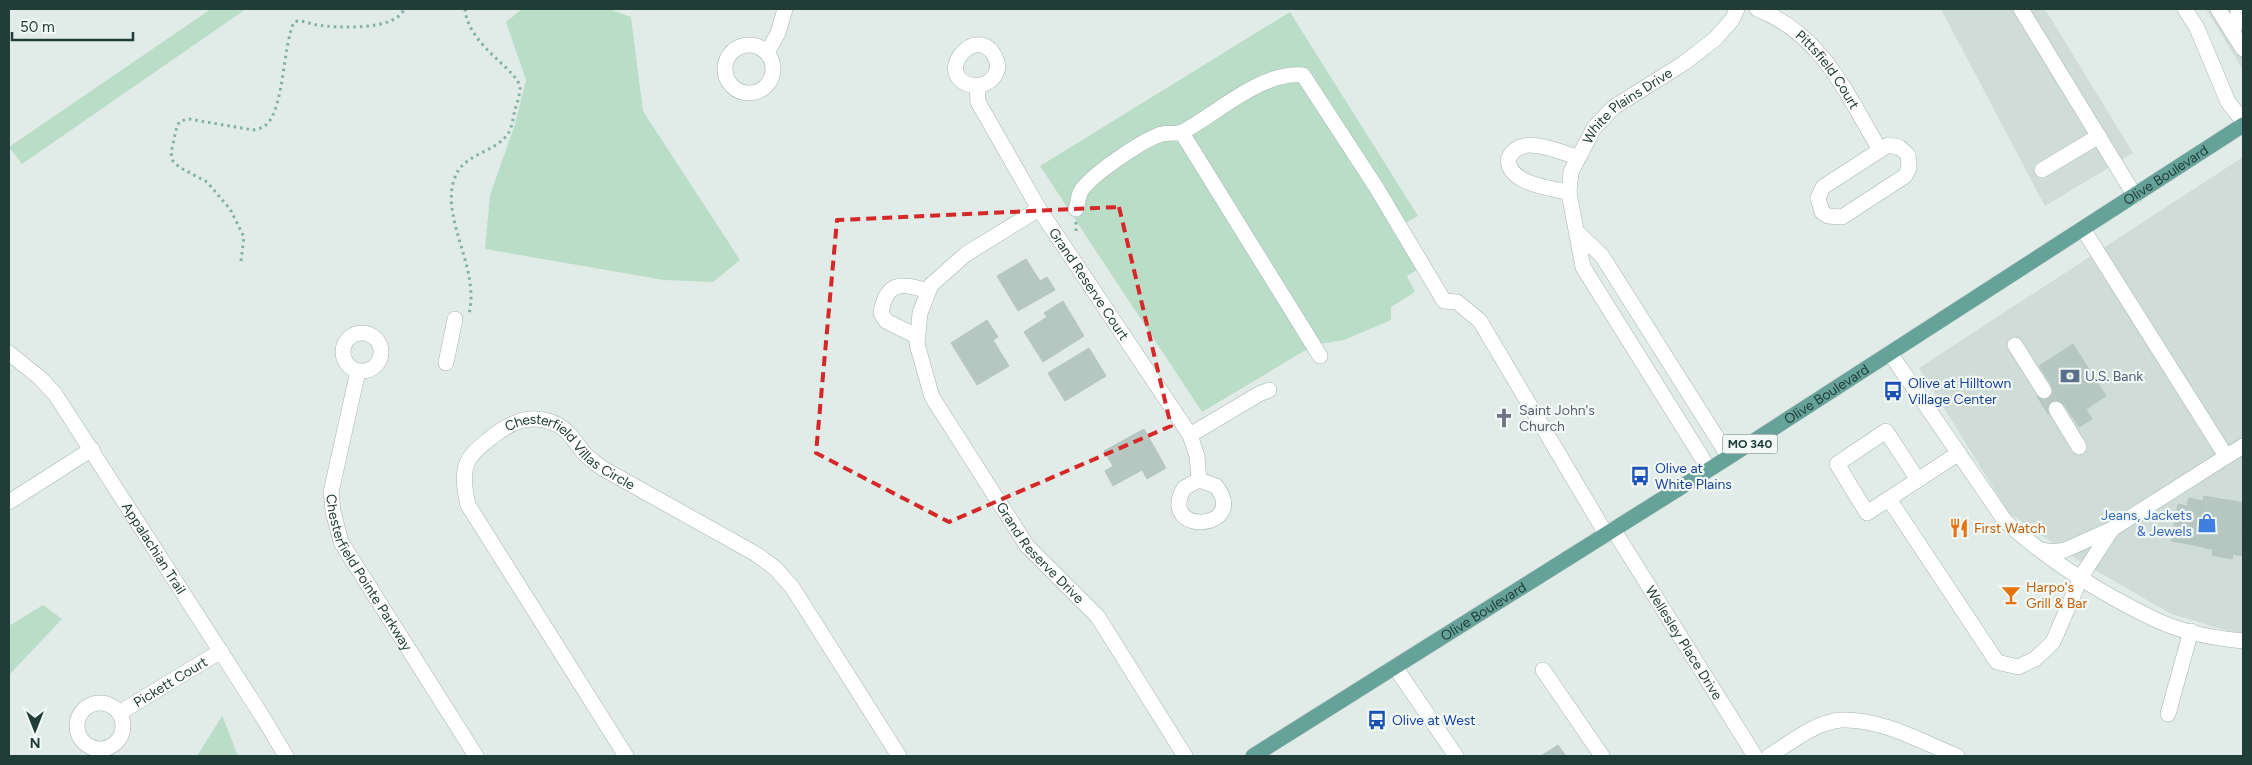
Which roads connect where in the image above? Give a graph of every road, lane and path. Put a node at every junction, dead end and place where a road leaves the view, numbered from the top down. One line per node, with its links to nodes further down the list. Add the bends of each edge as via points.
1 (404, 9): 25 (path, via 394,20 372,26 294,22 275,108 263,128 253,130 189,119 180,121 171,154 173,161 207,182 230,209 244,237)
2 (465, 9): 27 (path, via 476,39 514,77 520,90 508,134 466,162 456,172 451,189 454,222 472,290 472,300)
3 (785, 9): 11 (street, via 778,33)
4 (1737, 9): 17 (street, White Plains Drive, via 1715,40 1614,107 1594,128)
5 (1757, 9): 16 (street, Pittsfield Court, via 1779,17 1808,40 1842,86)
6 (2021, 9): 15 (street)
7 (2185, 9): 13 (street, via 2197,28 2228,102)
8 (2239, 9): 9 (street)
9 (2225, 16): 10 (street)
10 (2243, 49)
11 (767, 53)
12 (977, 86): 21 (street, Grand Reserve Court, via 978,102)
13 (2243, 123): 20 (main road, Olive Boulevard / MO 340)
14 (1182, 133): 22 (street, via 1162,134 1098,173 1081,192); 32 (street); 51 (street, Wellesley Place Drive, via 1261,84 1280,76 1303,75 1376,187 1444,301 1456,302 1480,321)
15 (2100, 136): 18 (street); 20 (street)
16 (1880, 150): 16 (street, via 1823,187 1818,198 1822,212 1842,217 1905,176 1910,162 1905,151 1894,145)
17 (1578, 157): 19 (street, White Plains Drive, via 1571,172); 19 (street, via 1525,144 1515,148 1508,160 1511,172 1518,179)
18 (2042, 170)
19 (1569, 193): 24 (street, White Plains Drive)
20 (2135, 196): 23 (main road, Olive Boulevard / MO 340)
21 (1039, 209): 26 (street, Grand Reserve Drive, via 966,254); 38 (street, Grand Reserve Court)
22 (1076, 209)
23 (2083, 229): 31 (main road, Olive Boulevard / MO 340); 43 (street)
24 (1578, 232): 44 (street, via 1602,256); 45 (street, White Plains Drive, via 1583,267)
25 (241, 261)
26 (927, 291): 28 (street, Grand Reserve Drive, via 920,313); 28 (street, via 910,285 897,286 888,291 883,301 881,313 886,322)
27 (462, 318): 33 (street)
28 (918, 337): 65 (street, Grand Reserve Drive, via 917,344 932,397 1027,546 1098,617)
29 (2015, 345): 36 (street)
30 (9, 353): 41 (street, Appalachian Trail, via 55,394)
31 (1890, 353): 42 (street); 44 (main road, Olive Boulevard / MO 340)
32 (1320, 356)
33 (446, 363)
34 (358, 371): 63 (street, Chesterfield Pointe Parkway, via 331,492 341,542)
35 (1269, 390): 38 (street)
36 (2044, 391)
37 (2056, 410): 40 (street)
38 (1190, 435): 46 (street, Grand Reserve Court)
39 (2243, 446): 43 (street)
40 (2079, 447)
41 (92, 450): 49 (street); 56 (street, Appalachian Trail)
42 (1959, 453): 47 (street); 52 (street, via 2005,521)
43 (2226, 456): 50 (street)
44 (1729, 457): 45 (main road, Olive Boulevard / MO 340)
45 (1709, 470): 51 (main road, Olive Boulevard / MO 340)
46 (1200, 480)
47 (1918, 480): 48 (street); 48 (street, via 1886,431 1837,464 1867,513)
48 (1889, 499): 53 (street, via 1997,662 2018,667 2035,659 2053,642)
49 (9, 502)
50 (2112, 529): 52 (street, via 2065,550); 53 (street)
51 (1610, 531): 57 (main road, Olive Boulevard / MO 340); 69 (street, Wellesley Place Drive)
52 (2040, 550): 53 (street)
53 (2081, 577): 54 (street, via 2149,617)
54 (2190, 631): 55 (street); 60 (street)
55 (2243, 641)
56 (221, 652): 59 (street, Pickett Court); 62 (street, Appalachian Trail)
57 (1395, 667): 66 (main road, Olive Boulevard / MO 340); 67 (street)
58 (1543, 670): 68 (street)
59 (120, 713)
60 (2168, 714)
61 (624, 755): 64 (street, Chesterfield Villas Circle, via 468,505 465,486 467,463 473,452 516,421 543,421 557,425 602,468 756,554 775,568 792,587)
62 (286, 756)
63 (476, 756)
64 (899, 756)
65 (1185, 756)
66 (1253, 756)
67 (1456, 756)
68 (1602, 756)
69 (1755, 756)
70 (1769, 756): 71 (street, via 1816,727 1840,720 1885,727)
71 (1957, 756)

